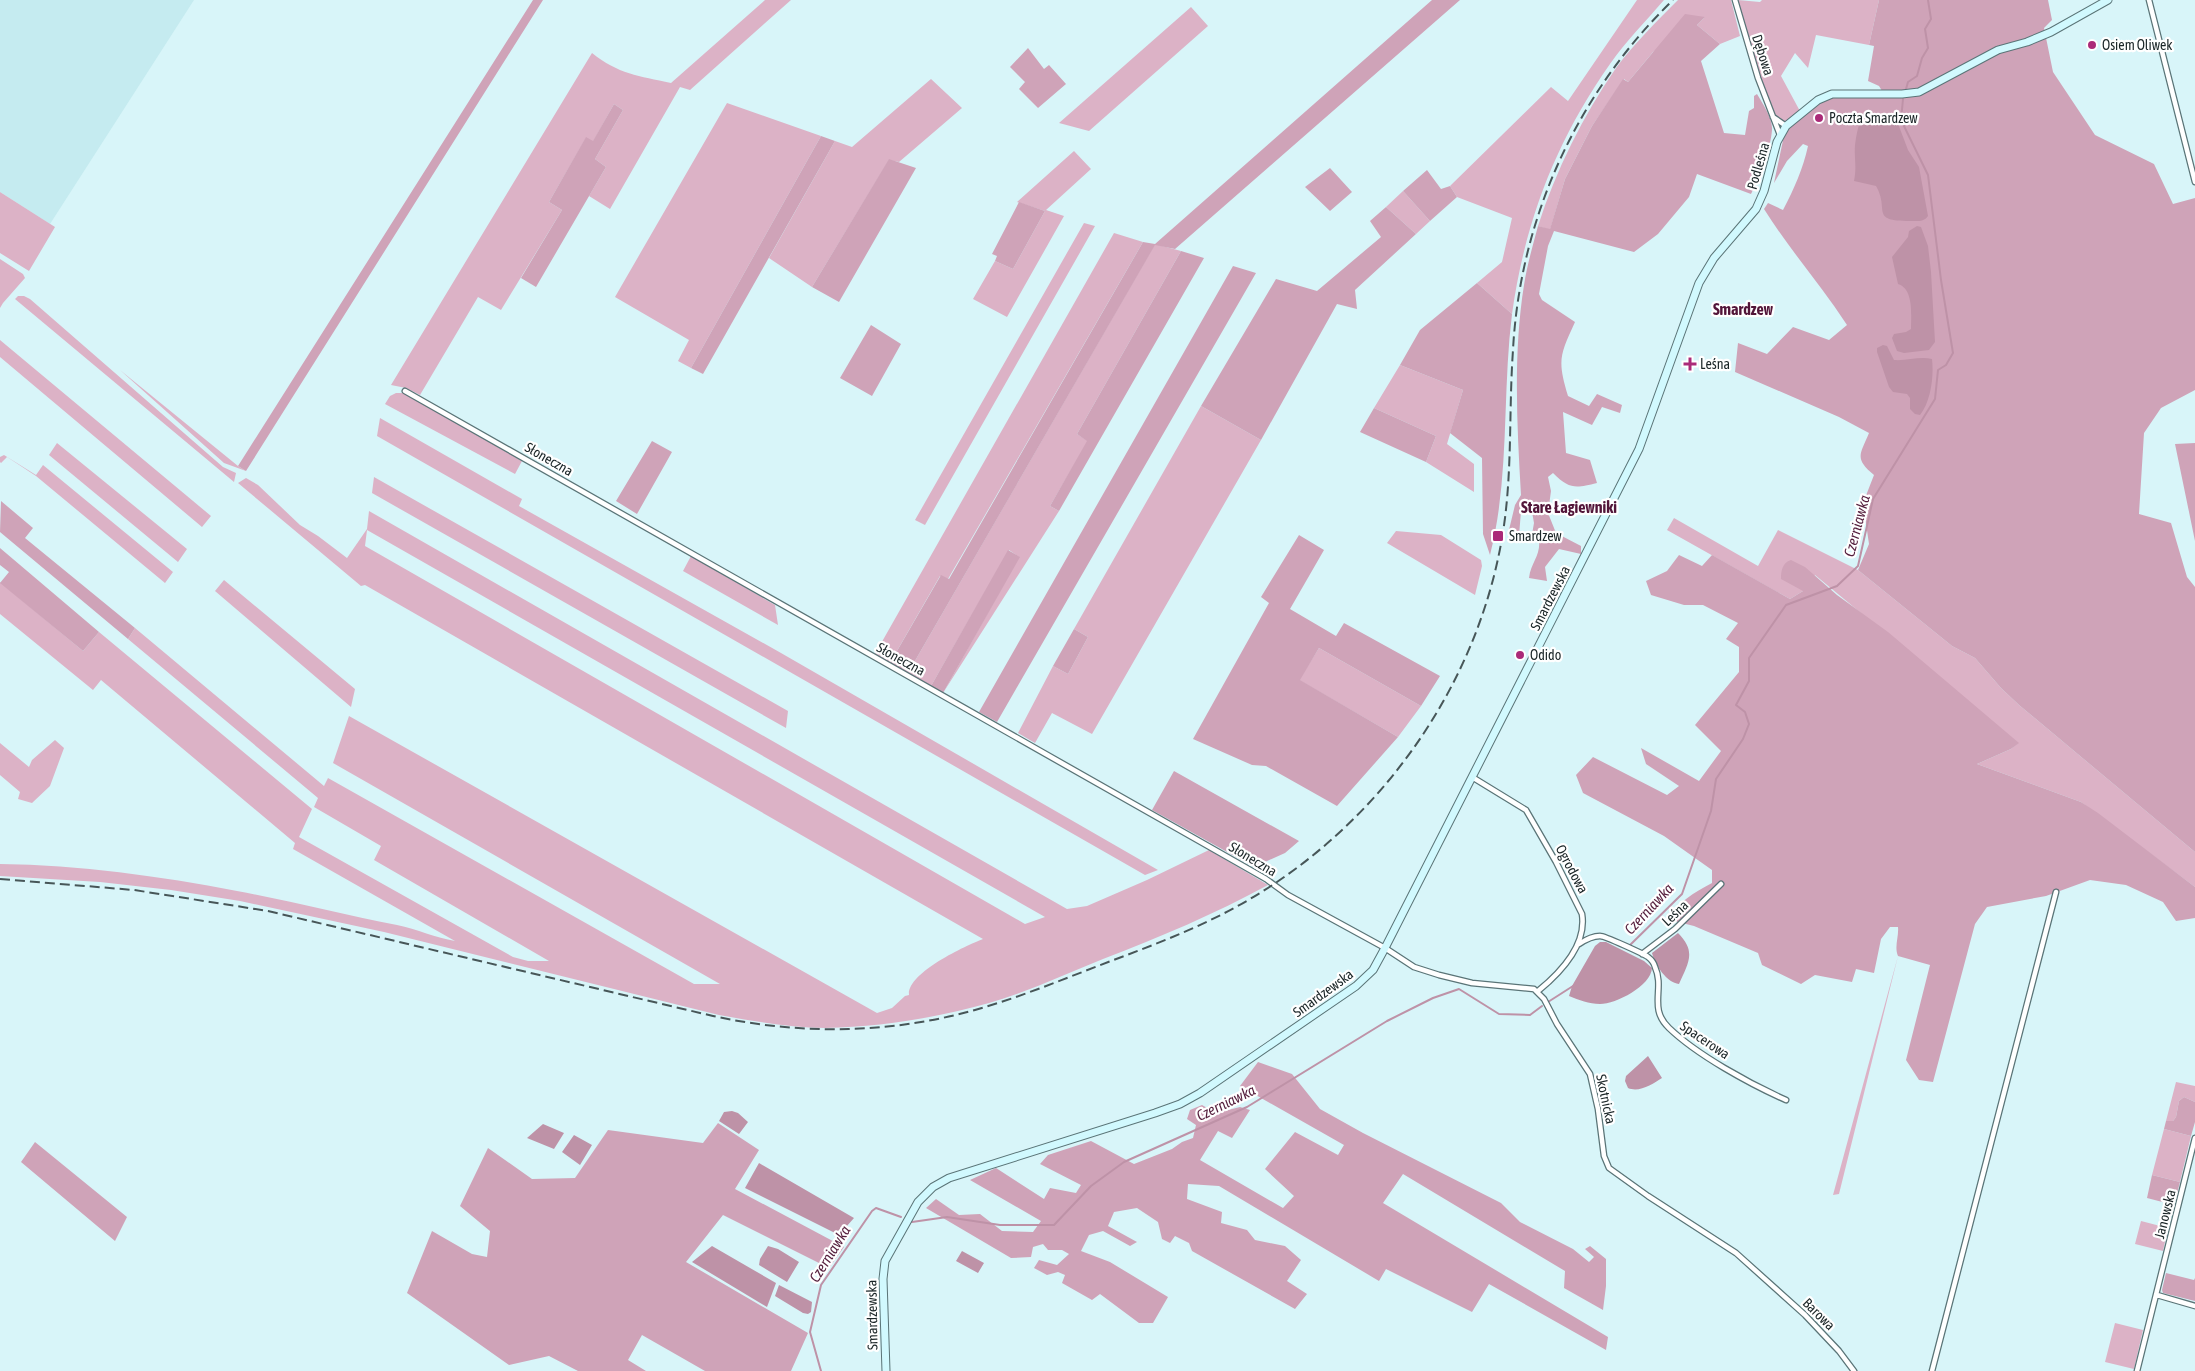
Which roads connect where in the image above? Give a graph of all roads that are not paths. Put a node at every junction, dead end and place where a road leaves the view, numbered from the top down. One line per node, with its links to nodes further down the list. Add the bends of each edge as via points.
1 (1735, 0): 4 (street, Dębowa)
2 (2108, 0): 5 (street, Podleśna, via 2058,29 1998,50 1919,92 1826,96)
3 (2149, 0): 7 (street)
4 (1772, 117): 5 (street); 6 (street, Dębowa)
5 (1786, 126): 6 (street, Podleśna)
6 (1780, 135): 9 (street, Podleśna, via 1756,209 1714,258 1698,284)
7 (2195, 182)
8 (405, 391): 14 (street, Słoneczna)
9 (1651, 418): 10 (street, Smardzewska, via 1639,449)
10 (1472, 777): 13 (street, Ogrodowa, via 1526,810 1582,914); 14 (street, Smardzewska)
11 (1721, 884): 15 (street, Leśna, via 1675,929)
12 (2056, 892): 24 (street)
13 (1579, 944): 15 (street, Spacerowa, via 1593,937 1606,937); 16 (street, Ogrodowa, via 1552,979)
14 (1386, 948): 16 (street, via 1414,967 1431,973 1472,983 1530,987); 22 (street, Smardzewska, via 1373,970 1356,986 1188,1100 949,1178 933,1187 918,1202 885,1261)
15 (1642, 954): 17 (street, Spacerowa, via 1657,970 1658,1014 1667,1027 1691,1046)
16 (1538, 991): 19 (street, Skotnicka, via 1590,1074 1604,1156 1609,1168 1727,1247)
17 (1786, 1100)
18 (2195, 1138): 20 (street, Janowska)
19 (1762, 1278): 23 (street, Barowa, via 1805,1315)
20 (2157, 1295): 21 (street); 25 (street, Janowska)
21 (2195, 1306)
22 (886, 1371)
23 (1854, 1371)
24 (1932, 1371)
25 (2137, 1371)

